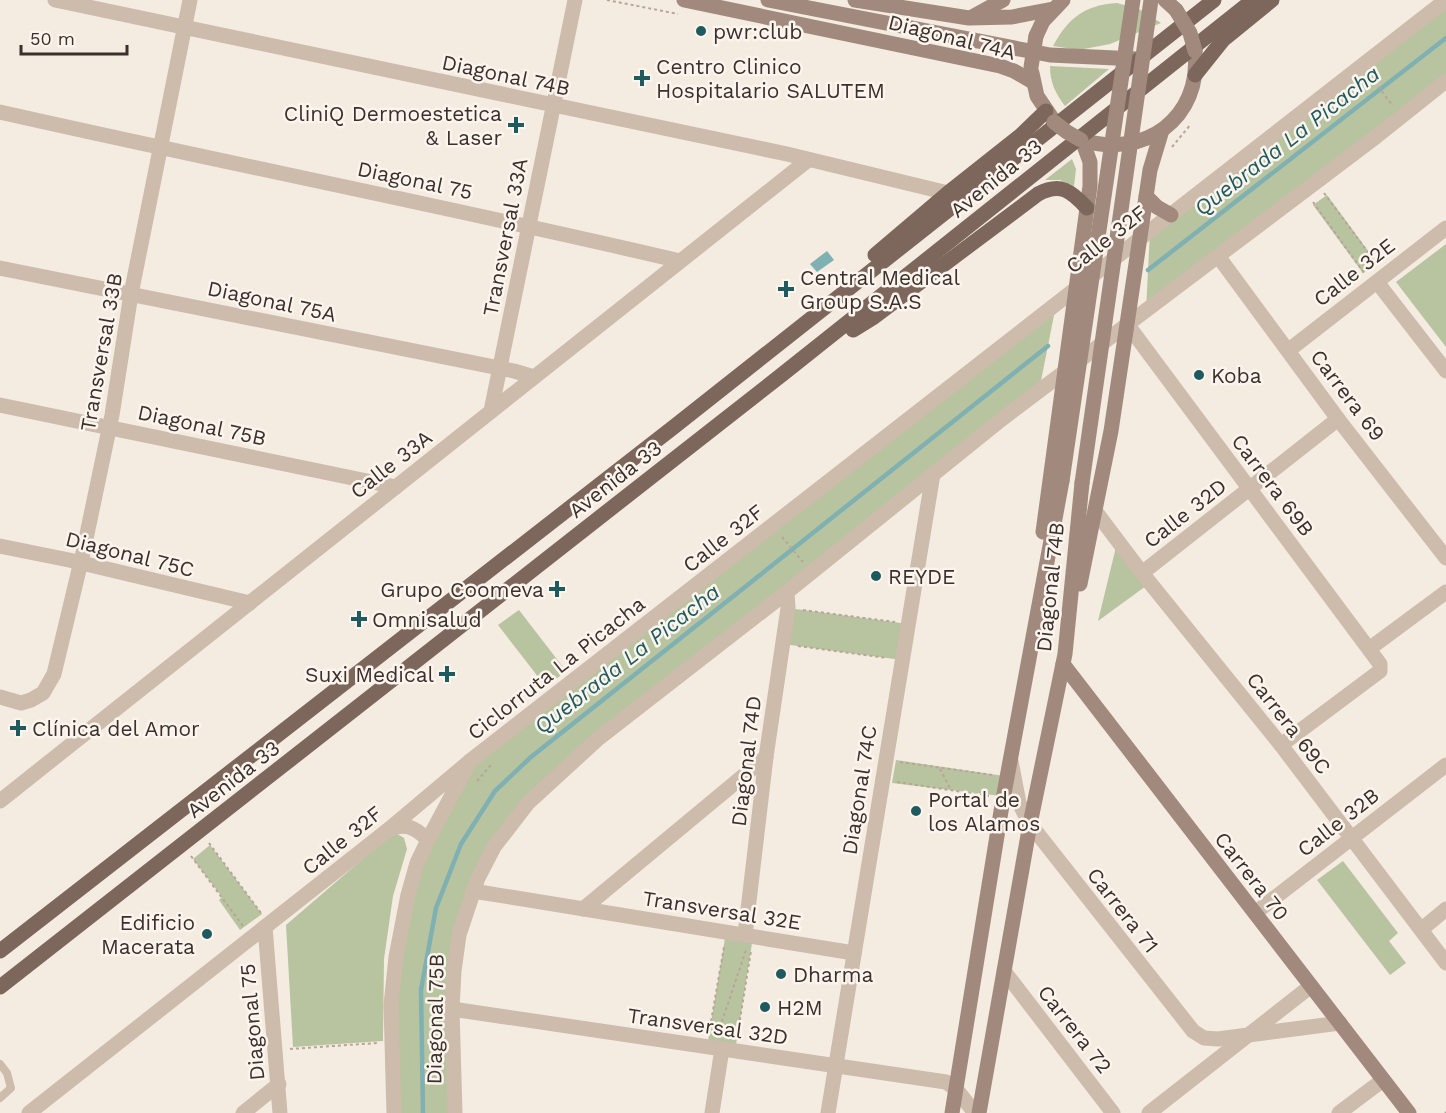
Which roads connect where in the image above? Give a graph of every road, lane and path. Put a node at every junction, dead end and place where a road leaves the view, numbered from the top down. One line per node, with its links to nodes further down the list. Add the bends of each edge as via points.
1 (55, 0): 17 (street, Diagonal 74B)
2 (190, 0): 17 (street, Transversal 33B)
3 (574, 0): 23 (street, Transversal 33A)
4 (684, 0): 22 (main road, Diagonal 74A, via 1000,66)
5 (768, 0): 18 (main road, via 1050,55)
6 (855, 0): 16 (main road, Diagonal 74A)
7 (1004, 0): 16 (main road)
8 (1132, 0): 81 (main road, Diagonal 74B, bridge, via 1062,481)
9 (1151, 0): 18 (main road, Diagonal 74B, bridge)
10 (1214, 0): 18 (main road, Avenida 33)
11 (1253, 0): 53 (main road, Avenida 33)
12 (1272, 0): 19 (main road, via 1223,40)
13 (1446, 0): 35 (street, Calle 32F)
14 (1058, 4): 16 (main road, Diagonal 74A, via 1012,17); 22 (main road, bridge, via 1036,36 1032,51)
15 (1172, 5): 19 (main road, bridge, via 1190,33)
16 (969, 18)
17 (185, 27): 23 (street, Diagonal 74B); 29 (street, Transversal 33B)
18 (1141, 61): 46 (main road, Avenida 33); 78 (main road, Diagonal 74B, bridge, via 1082,483)
19 (1195, 75): 27 (main road, via 1187,100)
20 (1371, 78): 24 (path)
21 (1446, 81): 31 (street)
22 (1033, 82): 26 (main road)
23 (553, 106): 30 (street, Diagonal 74B); 36 (street, Transversal 33A)
24 (1394, 107)
25 (0, 112): 29 (street, Diagonal 75)
26 (1050, 116): 28 (main road, bridge); 32 (main road)
27 (1162, 130): 28 (main road, via 1123,146); 33 (main road)
28 (1081, 140): 34 (main road, via 1091,174)
29 (160, 148): 36 (street, Diagonal 75); 44 (street, Transversal 33B)
30 (808, 160): 32 (street, Diagonal 74B); 40 (street, Calle 33A)
31 (1310, 186): 39 (street); 42 (path); 42 (path)
32 (948, 193): 46 (main road, via 854,273)
33 (1146, 196): 35 (main road); 38 (main road)
34 (1087, 208): 43 (main road); 53 (main road, via 1064,189 1038,194 874,317)
35 (1171, 215): 38 (street, Calle 32F)
36 (529, 226): 40 (street, Diagonal 75); 50 (street, Transversal 33A)
37 (1446, 228): 42 (street, Calle 32E)
38 (1140, 240): 43 (street, Calle 32F); 45 (main road)
39 (1218, 256): 45 (street); 49 (street, Carrera 69)
40 (680, 261): 54 (street, Calle 33A)
41 (0, 268): 44 (street, Diagonal 75A)
42 (1378, 280): 49 (street, Calle 32E); 51 (street)
43 (1075, 290): 47 (main road); 86 (street, Calle 32F)
44 (131, 294): 50 (street, Diagonal 75A); 59 (street, Transversal 33B)
45 (1127, 324): 48 (street); 60 (main road); 63 (street, Carrera 69B)
46 (790, 335): 111 (main road, Avenida 33)
47 (1069, 338): 48 (main road, via 1089,345); 52 (main road)
48 (1102, 344): 52 (street)
49 (1288, 350): 57 (street, Carrera 69)
50 (499, 369): 54 (street, Diagonal 75A); 56 (street, Transversal 33A)
51 (1446, 371)
52 (1064, 372): 58 (main road); 61 (street)
53 (784, 374): 116 (main road, Avenida 33)
54 (534, 377): 56 (street, Calle 33A)
55 (0, 405): 59 (street, Diagonal 75B)
56 (491, 411): 62 (street, Calle 33A)
57 (1338, 419): 63 (street, Calle 32D); 67 (street, Carrera 69)
58 (1058, 425): 60 (main road, via 1086,419); 81 (main road)
59 (109, 426): 62 (street, Diagonal 75B); 69 (street, Transversal 33B)
60 (1111, 431): 64 (main road)
61 (933, 474): 71 (street); 75 (street, Diagonal 74C)
62 (396, 487): 73 (street, Calle 33A)
63 (1250, 489): 70 (street, Calle 32D); 77 (street, Carrera 69B)
64 (1096, 513): 70 (street, Carrera 69C); 78 (main road)
65 (783, 538): 68 (path)
66 (0, 546): 69 (street, Diagonal 75C)
67 (1446, 558)
68 (803, 562)
69 (81, 563): 73 (street, Diagonal 75C); 80 (street, Transversal 33B, via 54,674 43,693 21,702)
70 (1142, 573): 82 (street, Carrera 69C)
71 (787, 592): 74 (street, Diagonal 74D); 102 (street, via 599,738 528,803 494,847)
72 (1446, 592): 77 (street)
73 (250, 603): 95 (street, Calle 33A)
74 (788, 608): 75 (path); 76 (street, Diagonal 74D)
75 (908, 624): 79 (street, Diagonal 74C)
76 (783, 644): 79 (path); 83 (street, Diagonal 74D)
77 (1369, 649): 82 (street, Carrera 69B, via 1380,664 1380,671)
78 (1064, 659): 96 (main road, Diagonal 74B); 105 (main road, Carrera 70)
79 (902, 660): 85 (street, Diagonal 74C)
80 (0, 697)
81 (1021, 701): 84 (main road, Diagonal 74B)
82 (1281, 745): 98 (street, Carrera 69C)
83 (766, 757): 103 (street, Transversal 32E); 109 (street, Diagonal 74D)
84 (1011, 759): 96 (street, Carrera 71, via 1018,803); 127 (main road, Diagonal 74B)
85 (886, 760): 89 (path); 91 (street, Diagonal 74C)
86 (470, 761): 97 (street, Calle 32F); 100 (street, Diagonal 75B)
87 (495, 761): 92 (path)
88 (1446, 765): 98 (street, Calle 32B)
89 (940, 768): 90 (path); 93 (path)
90 (998, 776)
91 (883, 779): 93 (path); 112 (street, Diagonal 74C)
92 (474, 787)
93 (951, 790): 94 (path)
94 (994, 797)
95 (0, 801)
96 (1030, 824): 114 (main road, Diagonal 74B); 119 (street, Carrera 71, via 1192,1031 1204,1038)
97 (388, 830): 100 (street, via 398,825 411,827); 106 (street, Calle 32F)
98 (1351, 839): 105 (street, Calle 32B); 107 (street, Carrera 69C)
99 (207, 840): 106 (path)
100 (428, 840): 120 (street, Diagonal 75B, via 408,895 396,957)
101 (189, 854): 110 (path)
102 (473, 891): 103 (street, Transversal 32E); 117 (street, Diagonal 75B, via 459,935)
103 (583, 909): 108 (street, Transversal 32E)
104 (1446, 909): 107 (street)
105 (1255, 913): 115 (main road, Carrera 70)
106 (267, 925): 110 (street, Calle 32F); 122 (street, Diagonal 75)
107 (1422, 929): 113 (street, Carrera 69C)
108 (726, 933): 109 (street, Transversal 32E); 121 (path)
109 (749, 936): 112 (street, Transversal 32E); 121 (path); 121 (path, via 719,1029)
110 (252, 938): 129 (street, Calle 32F)
111 (0, 951)
112 (854, 953): 124 (street, Diagonal 74C)
113 (1446, 963)
114 (1004, 971): 137 (main road, Diagonal 74B); 138 (street, Carrera 72)
115 (1311, 986): 118 (main road, Carrera 70); 119 (street)
116 (0, 987)
117 (452, 1009): 121 (street, Transversal 32D); 133 (street, Diagonal 75B)
118 (1340, 1023): 119 (street, Carrera 71); 125 (main road, Carrera 70)
119 (1246, 1037): 139 (street)
120 (392, 1041): 122 (path); 132 (street, Diagonal 75B)
121 (720, 1048): 124 (street, Transversal 32D); 134 (street)
122 (277, 1050): 126 (street, Diagonal 75)
123 (0, 1064): 128 (lane, via 10,1088)
124 (836, 1066): 127 (street, Transversal 32D, via 946,1082); 135 (street, Diagonal 74C)
125 (1383, 1080): 140 (street); 141 (main road, Carrera 70)
126 (279, 1084): 130 (street); 131 (street, Diagonal 75)
127 (956, 1089): 136 (main road, Diagonal 74B); 137 (street)
128 (0, 1098)
129 (29, 1113)
130 (243, 1113)
131 (280, 1113)
132 (394, 1113)
133 (455, 1113)
134 (712, 1113)
135 (828, 1113)
136 (952, 1113)
137 (977, 1113)
138 (1113, 1113)
139 (1149, 1113)
140 (1340, 1113)
141 (1409, 1113)

